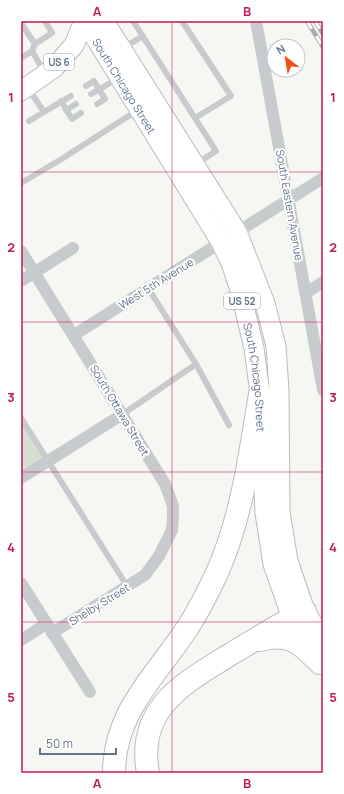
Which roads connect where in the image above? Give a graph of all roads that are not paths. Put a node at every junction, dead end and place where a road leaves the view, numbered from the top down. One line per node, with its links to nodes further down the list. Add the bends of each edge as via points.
1 (84, 21): 13 (main road, US 6, via 74,45); 14 (main road, South Chicago Street / US 52)
2 (104, 21): 10 (main road, South Chicago Street / US 52)
3 (133, 21): 8 (lane)
4 (182, 21): 27 (lane, via 231,96)
5 (256, 21): 32 (street, South Eastern Avenue)
6 (42, 22): 9 (lane, via 52,33)
7 (21, 23): 9 (lane, via 28,29)
8 (143, 36): 10 (lane); 27 (lane)
9 (35, 44): 11 (lane)
10 (122, 48): 29 (main road, South Chicago Street / US 52)
11 (32, 51): 12 (lane); 13 (lane)
12 (21, 58)
13 (46, 74): 16 (main road, US 6)
14 (119, 77): 17 (lane); 23 (main road, South Chicago Street / US 52)
15 (86, 86): 17 (lane, via 94,81)
16 (23, 88): 25 (lane)
17 (99, 89): 18 (lane); 22 (lane, via 105,99)
18 (91, 94)
19 (71, 96): 20 (lane)
20 (61, 102): 24 (lane); 25 (lane)
21 (76, 104): 24 (lane)
22 (97, 104)
23 (139, 109): 31 (lane); 34 (main road, South Chicago Street / US 52)
24 (66, 110): 26 (lane, via 72,118)
25 (44, 112): 28 (lane)
26 (81, 113)
27 (195, 118): 29 (lane, via 216,151)
28 (29, 121)
29 (195, 165): 33 (main road, South Chicago Street / US 52)
30 (323, 178): 32 (street, West 5th Avenue)
31 (21, 183)
32 (290, 199): 33 (street, West 5th Avenue); 41 (street, South Eastern Avenue)
33 (237, 232): 34 (street, West 5th Avenue); 55 (main road, South Chicago Street / US 52, via 265,303 276,346 280,512)
34 (221, 242): 40 (street, West 5th Avenue); 46 (main road, South Chicago Street / US 52, via 242,298 254,348)
35 (73, 248): 37 (street)
36 (21, 252): 37 (street, South Ottawa Street)
37 (34, 272): 38 (street); 42 (street, South Ottawa Street)
38 (21, 281)
39 (323, 282): 41 (street)
40 (148, 288): 42 (street, West 5th Avenue); 44 (lane)
41 (306, 293): 43 (street, South Eastern Avenue)
42 (74, 335): 47 (street, South Ottawa Street)
43 (320, 349): 45 (street, South Eastern Avenue)
44 (196, 364): 47 (lane); 49 (lane)
45 (323, 390)
46 (260, 394): 55 (main road, South Chicago Street / US 52, via 265,513 273,564); 62 (highway, via 237,514 217,572 187,628 131,706 118,737)
47 (123, 414): 50 (street); 52 (street, South Ottawa Street, via 165,484 173,506 172,530 167,543)
48 (21, 418): 50 (lane)
49 (228, 425)
50 (48, 461): 51 (street); 54 (lane)
51 (21, 478)
52 (145, 575): 54 (street, Shelby Street)
53 (21, 584): 56 (street)
54 (128, 586): 56 (street, Shelby Street)
55 (298, 615): 58 (main road, South Chicago Street / US 52); 59 (highway); 60 (main road, South Chicago Street / US 52)
56 (49, 629): 57 (street, Shelby Street); 61 (street)
57 (21, 640)
58 (323, 641)
59 (249, 644): 60 (highway, via 270,638 292,639 301,644); 63 (highway, via 183,684 164,703 156,714 147,736 145,759)
60 (321, 665)
61 (90, 692)
62 (114, 773)
63 (148, 773)

